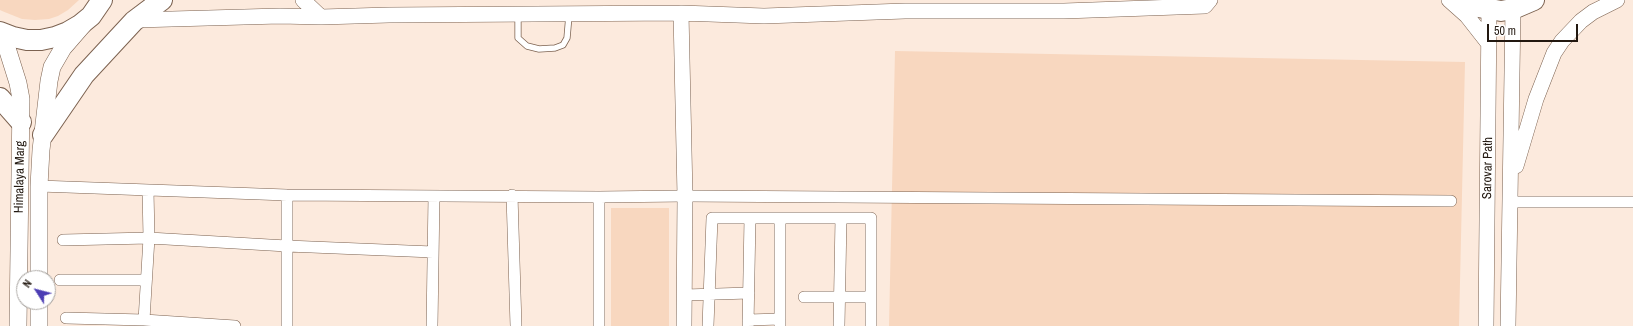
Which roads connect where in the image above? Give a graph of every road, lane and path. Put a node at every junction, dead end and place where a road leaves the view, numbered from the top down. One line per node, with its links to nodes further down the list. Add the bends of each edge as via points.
1 (162, 0): 15 (highway)
2 (303, 0): 14 (street)
3 (1210, 0): 11 (street, via 1205,6 1064,11 905,11 764,16)
4 (1449, 0): 17 (street, via 1467,16)
5 (1463, 0): 10 (highway, via 1478,8)
6 (1534, 0): 9 (highway)
7 (1617, 0): 22 (street, via 1581,21 1554,53 1536,98)
8 (99, 5): 16 (highway, via 80,25 55,37 27,40); 20 (main road, Himalaya Marg, via 63,48 52,67)
9 (1513, 9): 10 (highway); 22 (street)
10 (1489, 10): 17 (street, Sarovar Path)
11 (682, 13): 13 (street); 27 (street)
12 (518, 14): 13 (street); 13 (lane, via 518,38 527,46 555,48 563,45 568,38); 14 (street)
13 (569, 14)
14 (321, 17): 15 (street)
15 (136, 20): 20 (highway, via 84,75)
16 (0, 32): 19 (main road, Himalaya Marg, via 18,83)
17 (1489, 44): 65 (street, Sarovar Path)
18 (0, 98): 19 (highway)
19 (21, 122): 54 (main road, Himalaya Marg)
20 (43, 135): 21 (main road, Himalaya Marg)
21 (39, 186): 23 (street); 39 (main road, Himalaya Marg)
22 (1510, 186): 30 (street)
23 (148, 190): 24 (street); 35 (street)
24 (287, 195): 26 (street); 37 (street)
25 (512, 195): 26 (street); 28 (street); 59 (street)
26 (434, 196): 38 (street)
27 (685, 196): 28 (street); 29 (street); 44 (street)
28 (599, 197): 60 (street)
29 (1451, 201)
30 (1510, 202): 31 (street); 66 (street)
31 (1633, 202)
32 (750, 218): 33 (street); 42 (street); 43 (street, via 712,218)
33 (780, 218): 34 (street); 51 (street)
34 (841, 218): 46 (street); 47 (street, via 871,218)
35 (148, 238): 36 (street); 37 (street); 41 (street)
36 (63, 240)
37 (287, 246): 38 (street); 57 (street)
38 (433, 252): 58 (street)
39 (39, 270)
40 (60, 280): 41 (street)
41 (146, 280): 50 (street)
42 (749, 293): 43 (street); 53 (street)
43 (709, 294): 44 (street); 62 (street)
44 (684, 295): 61 (street)
45 (804, 297): 46 (street)
46 (841, 297): 47 (street); 63 (street)
47 (871, 297): 64 (street)
48 (39, 310): 55 (main road)
49 (66, 318): 52 (street)
50 (144, 320): 52 (street); 56 (street)
51 (780, 322): 53 (street)
52 (105, 323)
53 (748, 323)
54 (18, 326)
55 (39, 326)
56 (235, 326)
57 (287, 326)
58 (432, 326)
59 (516, 326)
60 (599, 326)
61 (684, 326)
62 (708, 326)
63 (839, 326)
64 (871, 326)
65 (1486, 326)
66 (1508, 326)

